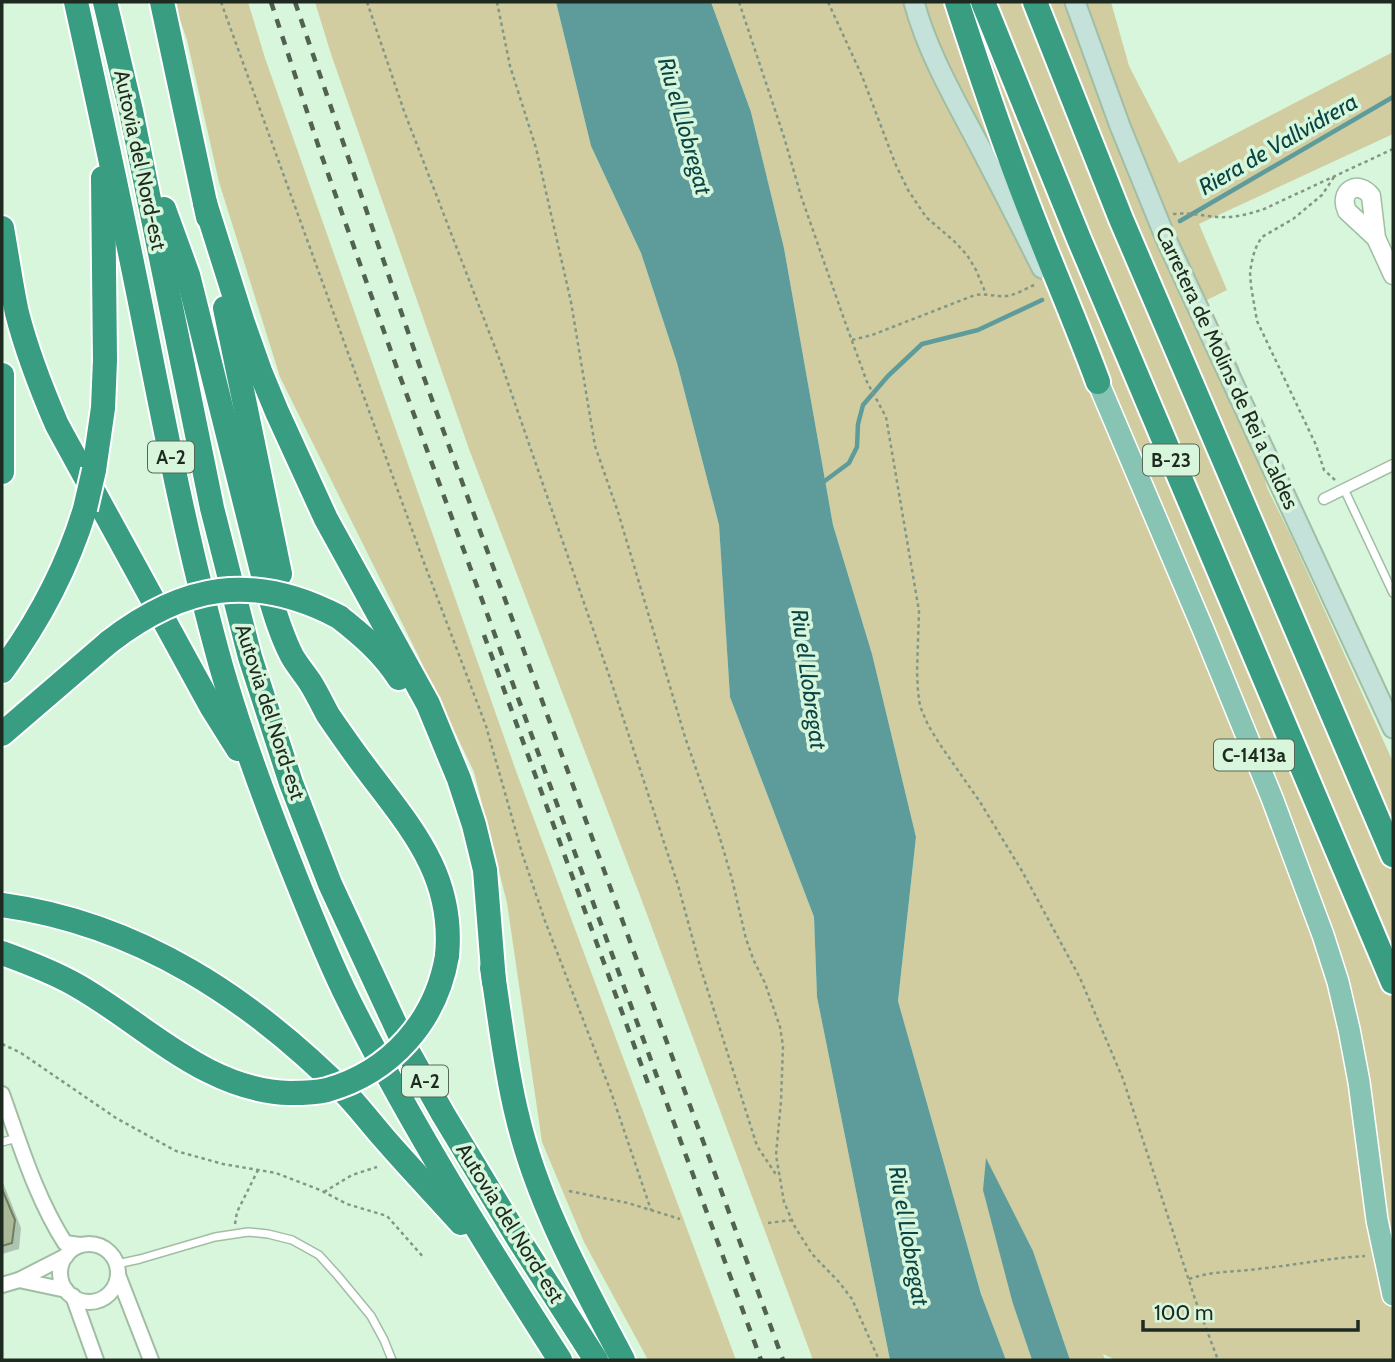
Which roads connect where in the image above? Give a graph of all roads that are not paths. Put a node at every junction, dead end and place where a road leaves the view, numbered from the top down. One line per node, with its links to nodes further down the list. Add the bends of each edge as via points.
1 (76, 2): 9 (highway, Autovia del Nord-est / A-2)
2 (105, 2): 10 (highway, Autovia del Nord-est / A-2)
3 (162, 2): 11 (highway)
4 (914, 2): 18 (main road, C-1413a, via 955,100)
5 (957, 2): 18 (highway, via 989,101)
6 (983, 2): 35 (highway, B-23)
7 (1035, 2): 31 (highway, B-23, via 1131,244)
8 (1075, 2): 24 (main road, Carretera de Molins de Rei a Caldes, via 1166,239)
9 (103, 122): 25 (highway, bridge, via 105,335 103,408 94,470 78,530 54,589); 30 (highway, Autovia del Nord-est / A-2, via 183,516 221,667)
10 (139, 147): 26 (highway, via 188,275 276,616 291,655); 52 (highway, Autovia del Nord-est / A-2, via 212,508 250,657 291,783 330,884 407,1050)
11 (205, 204): 26 (highway, via 268,524); 34 (highway, via 251,347 282,422 326,519 428,704 459,779 485,870)
12 (1372, 205): 13 (street, via 1363,215); 13 (street, via 1368,191 1350,189 1343,202); 15 (street)
13 (1350, 214): 15 (street)
14 (2, 228): 30 (highway, via 25,343 57,425 211,706)
15 (1376, 238): 16 (street)
16 (1393, 275)
17 (2, 375): 20 (highway)
18 (1098, 382): 40 (main road, C-1413a, via 1272,798 1338,982 1359,1082 1373,1196)
19 (1393, 465): 21 (street)
20 (2, 472)
21 (1344, 489): 22 (street); 23 (lane)
22 (1324, 499)
23 (1393, 593)
24 (1339, 611): 27 (street); 28 (main road, Carretera de Molins de Rei a Caldes)
25 (2, 671)
26 (310, 682): 33 (highway, bridge, via 432,864 446,907 449,937 444,976 418,1029 394,1053 365,1074 327,1090 256,1090 178,1054 76,985)
27 (1393, 705)
28 (1393, 728)
29 (2, 734): 34 (highway, bridge, via 109,642 171,604 194,595 239,589 318,606 339,617 390,664 436,750 474,870)
30 (261, 786): 42 (highway, Autovia del Nord-est / A-2, via 348,998 416,1128)
31 (1393, 855)
32 (2, 905): 42 (highway, via 65,918 135,942 202,977 276,1030 350,1098)
33 (2, 953)
34 (494, 982): 53 (highway, via 509,1077 529,1159 544,1200)
35 (1393, 982)
36 (2, 1094): 37 (street)
37 (18, 1138): 38 (lane); 39 (street, via 53,1224 65,1243)
38 (2, 1142)
39 (80, 1245): 41 (street); 43 (street, via 107,1250)
40 (1388, 1254): 47 (main road, C-1413a)
41 (66, 1256): 44 (street); 46 (street, via 60,1273)
42 (498, 1264): 51 (highway, Autovia del Nord-est / A-2)
43 (118, 1270): 46 (street, via 112,1291 98,1300 81,1300); 49 (street); 50 (lane, via 215,1237 248,1232 292,1240 319,1255 371,1316)
44 (19, 1280): 45 (street); 46 (street)
45 (2, 1285)
46 (70, 1293): 48 (street)
47 (1393, 1295)
48 (96, 1360)
49 (151, 1360)
50 (392, 1360)
51 (560, 1360)
52 (596, 1360)
53 (623, 1360)

